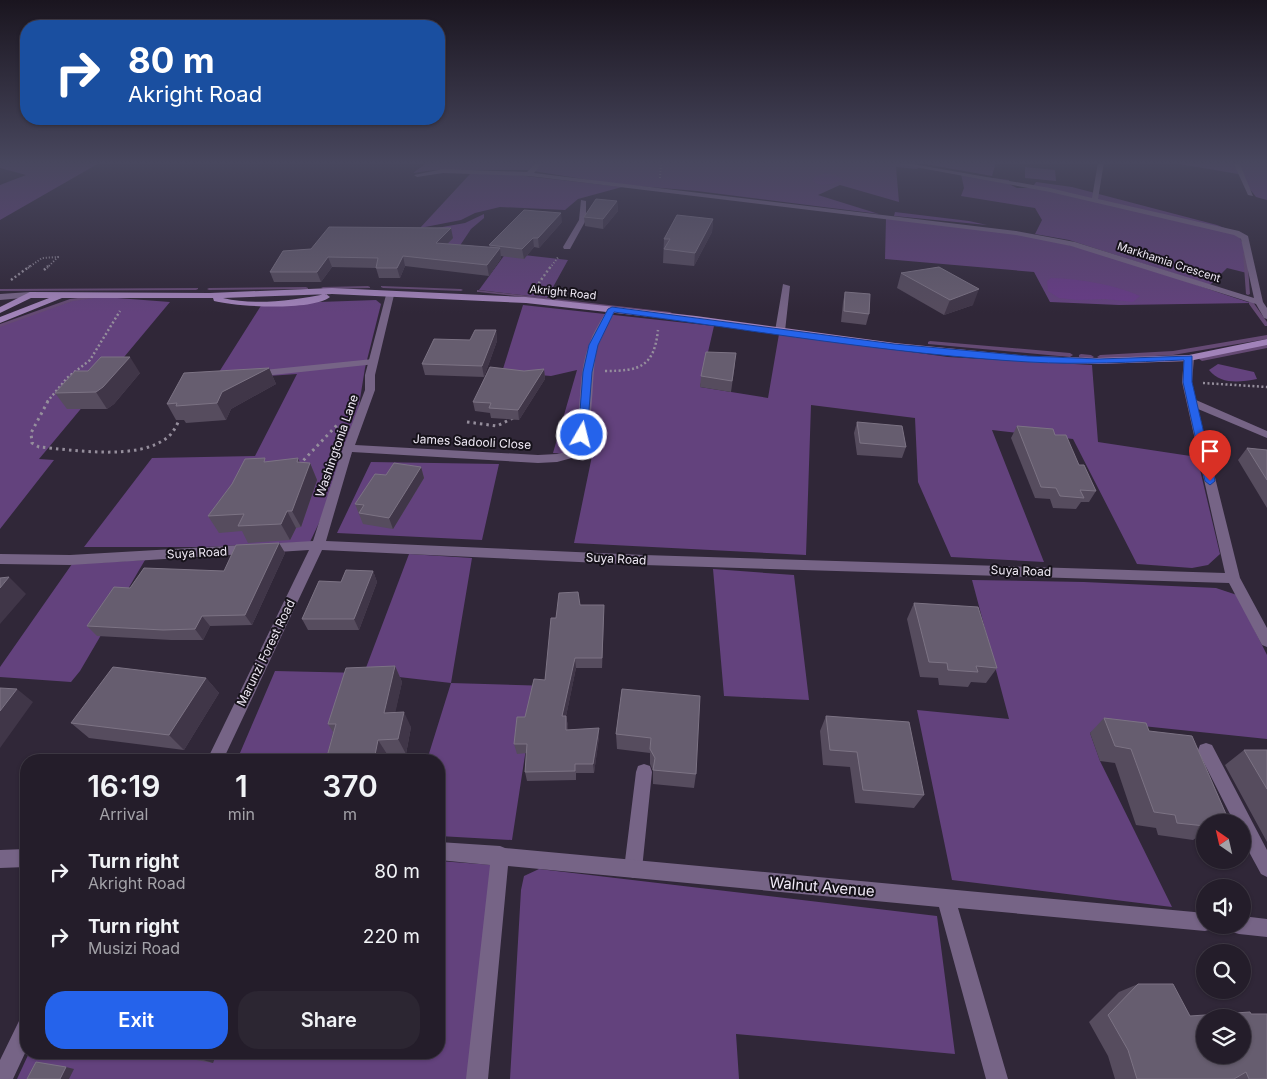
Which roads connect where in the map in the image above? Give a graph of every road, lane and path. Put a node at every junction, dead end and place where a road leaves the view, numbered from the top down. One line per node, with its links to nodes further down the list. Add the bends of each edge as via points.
1 (584, 212): 4 (street, via 583,222)
2 (846, 212): 14 (street, Markhamia Crescent, via 1016,233 1072,244)
3 (1152, 212): 14 (street, via 1228,230 1245,238)
4 (567, 247): 13 (path)
5 (44, 270): 6 (path, via 58,257 42,258)
6 (6, 284)
7 (786, 286): 20 (street)
8 (30, 295): 9 (street, Akright Road); 12 (street); 16 (street)
9 (64, 295): 10 (street, Akright Road); 19 (street)
10 (134, 295): 11 (street, Akright Road, via 210,296 226,302 254,303 304,302 351,292); 30 (path, via 117,315 90,360 67,378 48,401 31,433 32,443 39,447 122,452 168,437)
11 (390, 295): 13 (street, Akright Road); 23 (street, Washingtonia Lane)
12 (0, 297)
13 (526, 300): 15 (street, Akright Road)
14 (1259, 302): 18 (street)
15 (612, 309): 17 (street, Akright Road); 24 (street, via 593,345)
16 (0, 310)
17 (662, 315): 20 (street, Akright Road); 24 (path, via 653,356 644,365 629,371)
18 (1267, 316)
19 (0, 320)
20 (780, 331): 22 (street, Akright Road, via 1028,359)
21 (1267, 342): 22 (street, Akright Road)
22 (1189, 358): 26 (street)
23 (374, 362): 25 (street); 34 (street, Washingtonia Lane, via 370,390)
24 (588, 372): 34 (street, James Sadooli Close, via 582,435 575,452 557,458)
25 (246, 376)
26 (1187, 382): 27 (path); 28 (street)
27 (1267, 387)
28 (1191, 402): 33 (street); 38 (street)
29 (515, 414): 32 (path, via 503,426)
30 (182, 416)
31 (341, 420): 35 (path, via 308,458)
32 (467, 422)
33 (1267, 435)
34 (348, 448): 36 (street, Washingtonia Lane)
35 (294, 468)
36 (318, 545): 37 (street, Suya Road, via 70,560); 38 (street, Suya Road, via 644,560); 41 (street, Marunzi Forest Road)
37 (0, 559)
38 (1233, 578): 39 (street)
39 (1267, 641)
40 (1206, 750): 47 (street)
41 (218, 754)
42 (644, 772): 48 (street)
43 (445, 851): 44 (street, Walnut Avenue)
44 (500, 855): 48 (street, Walnut Avenue); 55 (street)
45 (20, 858): 46 (street)
46 (0, 859)
47 (1267, 868)
48 (633, 869): 49 (street, Walnut Avenue)
49 (946, 899): 50 (street, Walnut Avenue); 56 (street)
50 (1196, 921)
51 (1251, 926): 52 (street)
52 (1267, 928)
53 (20, 1041): 54 (street)
54 (2, 1079)
55 (477, 1079)
56 (997, 1079)

